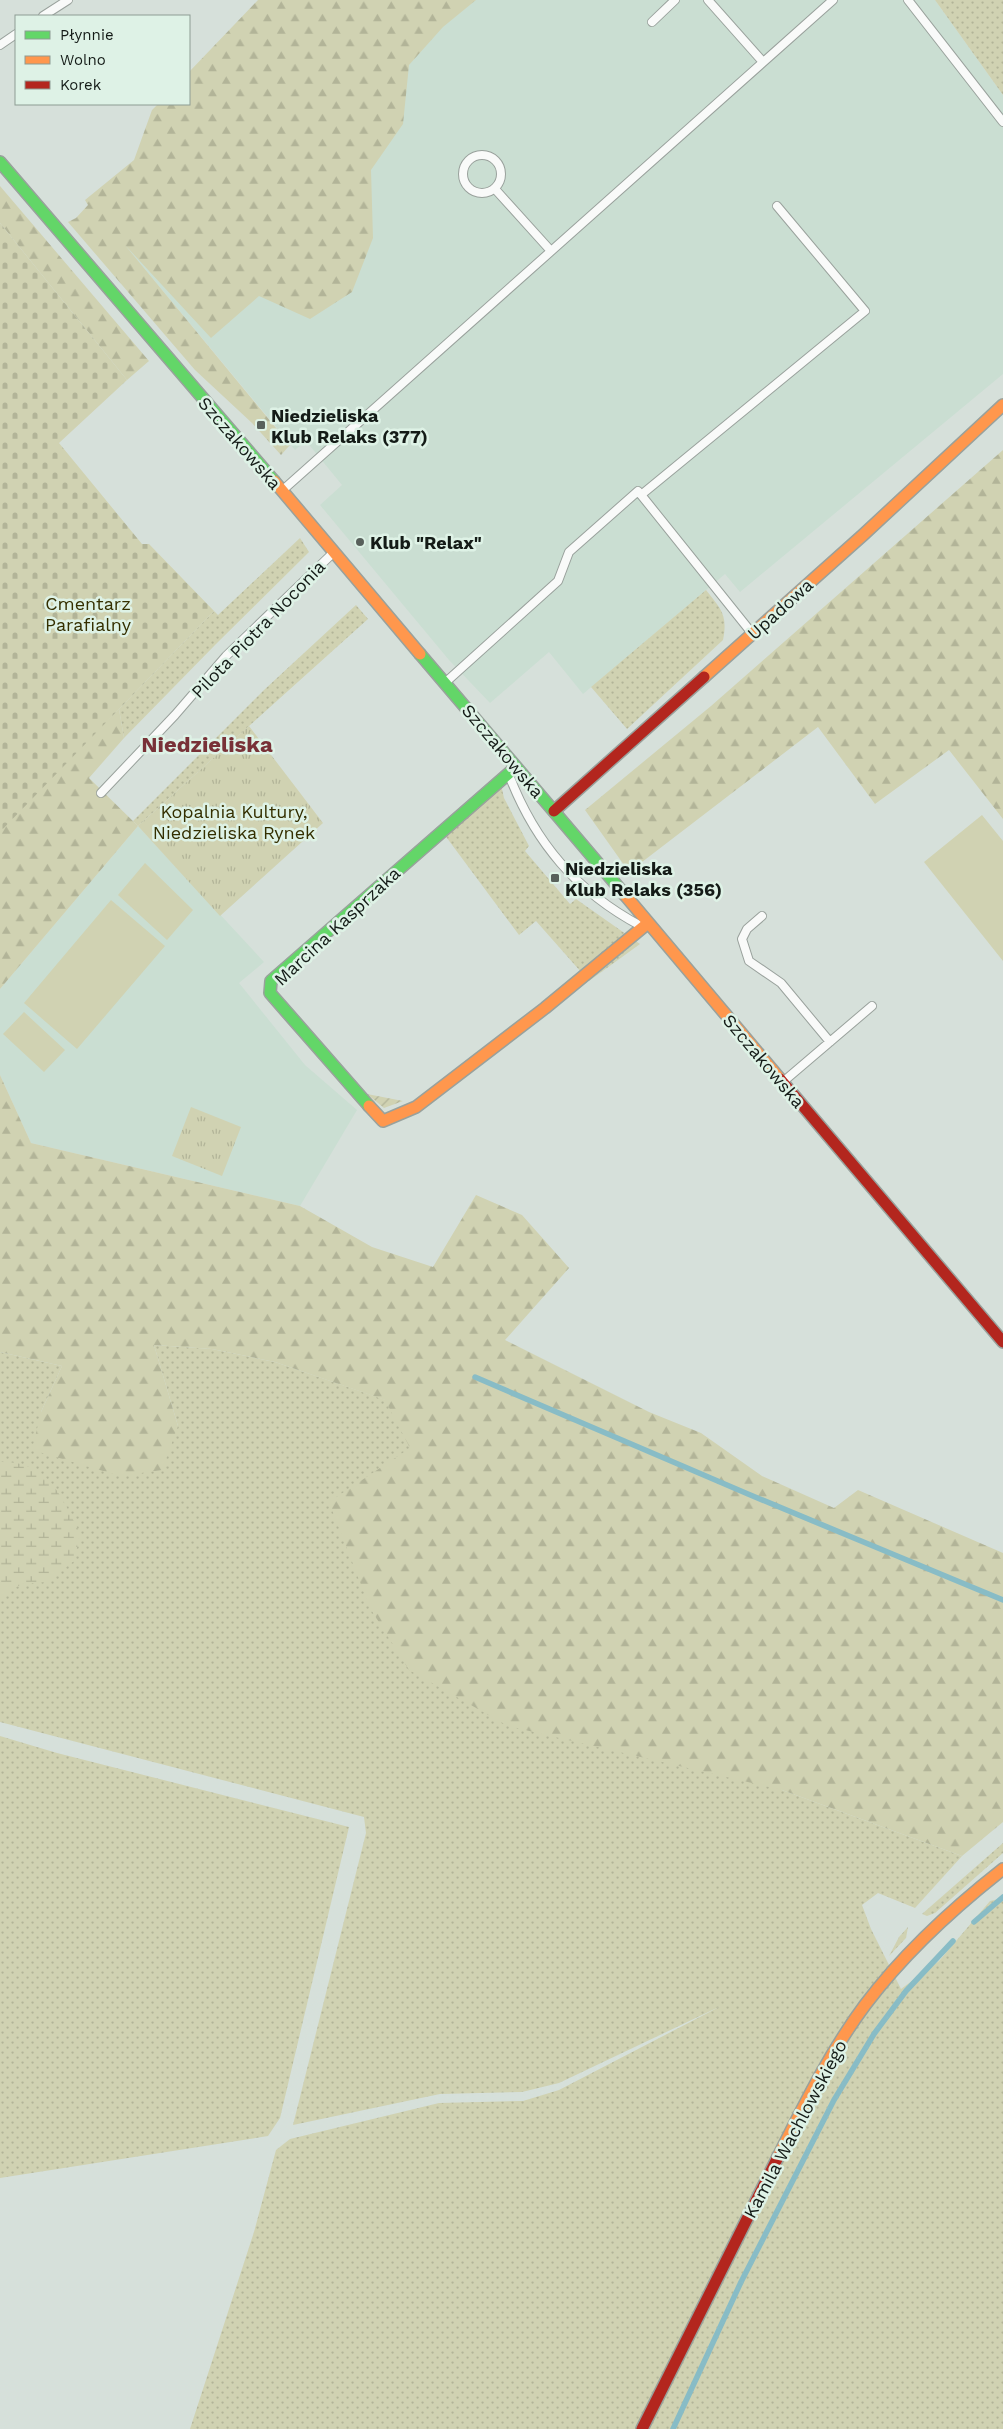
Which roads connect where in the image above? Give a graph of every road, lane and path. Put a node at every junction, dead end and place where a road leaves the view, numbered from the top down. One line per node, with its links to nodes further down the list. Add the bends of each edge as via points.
1 (68, 0): 6 (lane)
2 (675, 0): 7 (lane)
3 (708, 0): 10 (lane)
4 (833, 0): 10 (lane)
5 (908, 0): 11 (lane)
6 (45, 15)
7 (652, 22)
8 (15, 35): 9 (lane)
9 (0, 45)
10 (763, 62): 15 (lane)
11 (1003, 122)
12 (0, 162): 17 (street, Szczakowska)
13 (495, 188): 13 (lane, via 502,174 495,160 480,154 466,162 462,177 470,190 483,194); 15 (lane)
14 (777, 206): 18 (lane, via 865,311)
15 (551, 251): 17 (lane)
16 (1003, 404): 20 (street, Upadowa)
17 (282, 491): 19 (street, Szczakowska)
18 (641, 495): 20 (lane); 21 (lane, via 638,491 569,552 558,581)
19 (334, 552): 21 (street, Szczakowska); 23 (lane, Pilota Piotra Noconia, via 226,656)
20 (752, 634): 24 (street, Upadowa)
21 (444, 683): 22 (street, Szczakowska, via 501,750)
22 (512, 770): 24 (street, Szczakowska); 26 (lane, via 518,800 532,827 580,885 598,901); 26 (street, Marcina Kasprzaka, via 271,981 270,993 276,1000 383,1121 416,1107 545,1008)
23 (101, 793)
24 (554, 812): 26 (street, Szczakowska)
25 (762, 916): 28 (lane, via 747,929 742,939 749,962 781,983)
26 (645, 925): 29 (street, Szczakowska, via 658,935)
27 (872, 1006): 28 (lane)
28 (830, 1042): 29 (lane)
29 (782, 1082): 30 (street, Szczakowska)
30 (1003, 1342)
31 (1003, 1869): 32 (street, Kamila Wachlowskiego, via 949,1913 904,1958 839,2042)
32 (642, 2429)

